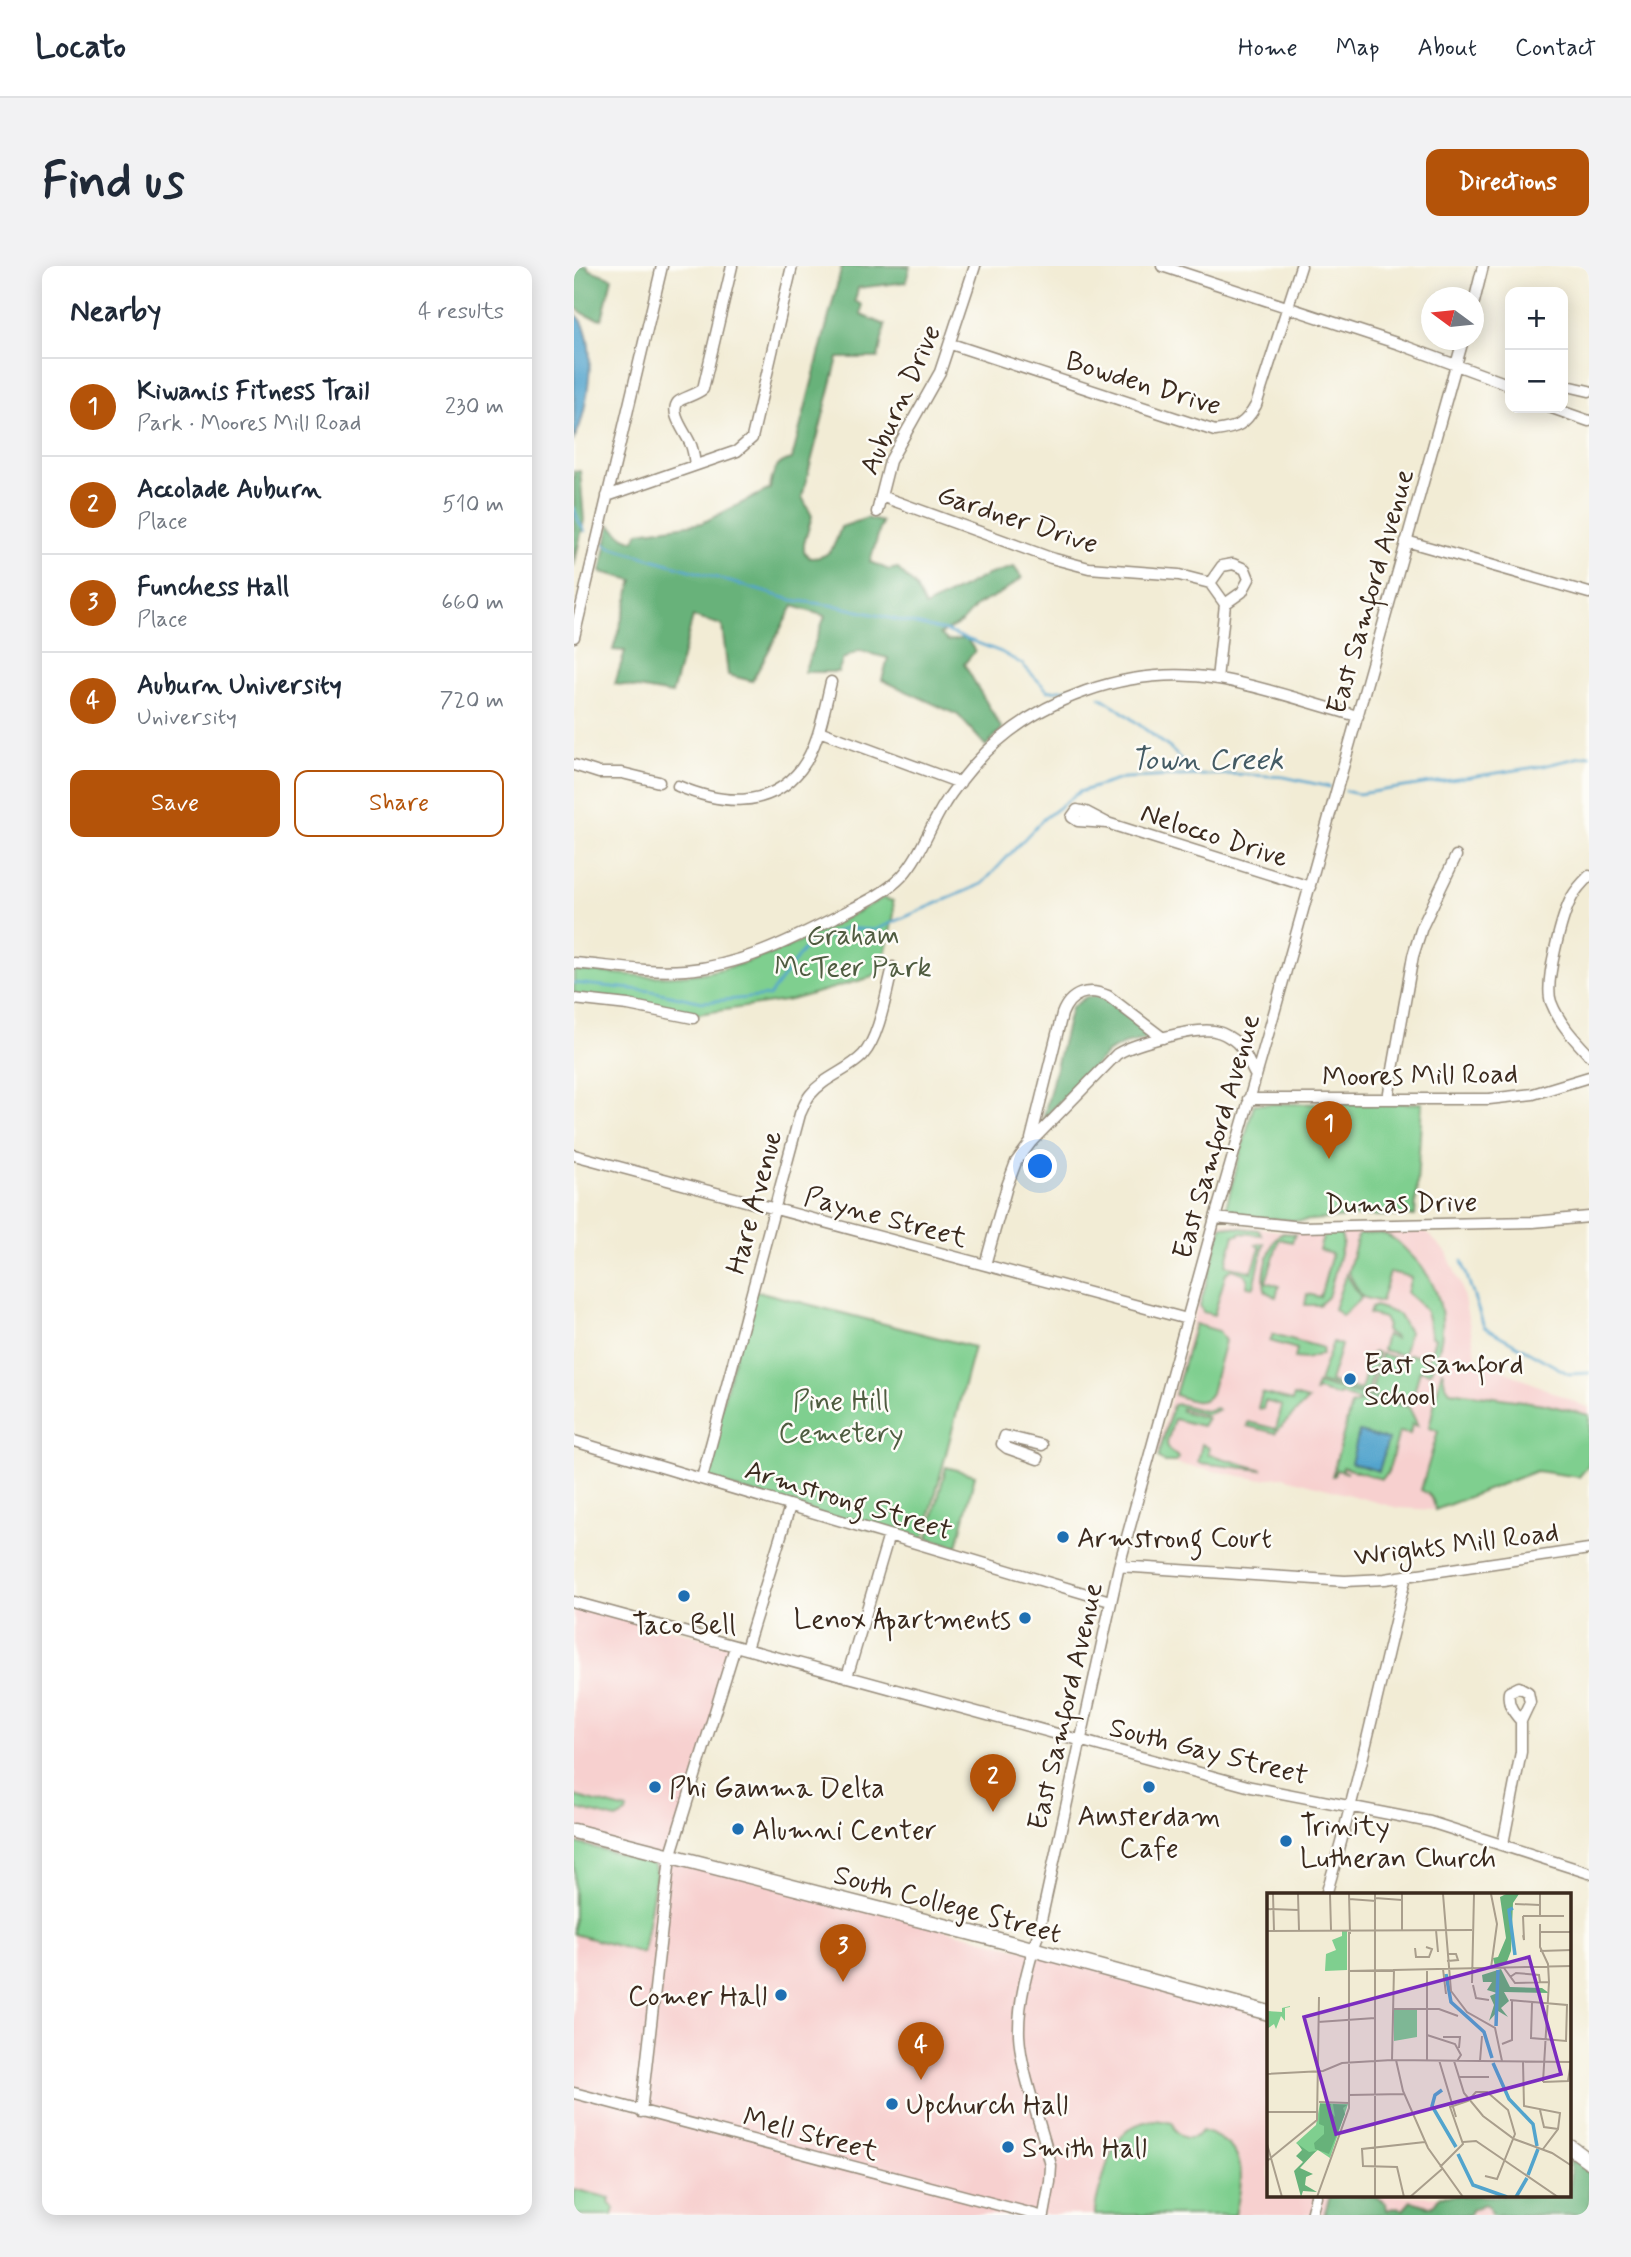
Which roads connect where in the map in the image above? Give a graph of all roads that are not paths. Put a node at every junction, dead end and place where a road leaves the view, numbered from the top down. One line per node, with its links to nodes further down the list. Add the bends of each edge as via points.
1 (662, 266): 19 (street)
2 (732, 266): 18 (street, via 703,389 677,403 675,410)
3 (792, 266): 18 (street, via 751,438 737,451)
4 (975, 266): 10 (street, Auburn Drive)
5 (1162, 266): 9 (street)
6 (1301, 266): 9 (street, Bowden Drive)
7 (1483, 266): 8 (street)
8 (1478, 287)
9 (1288, 307): 10 (street, Bowden Drive, via 1251,414 1235,429 1215,431); 12 (street)
10 (951, 344): 20 (street, Auburn Drive, via 890,461)
11 (1460, 350): 12 (street, East Samford Avenue)
12 (1456, 364): 13 (street); 22 (street, East Samford Avenue)
13 (1505, 382)
14 (1568, 386): 15 (street)
15 (1589, 391)
16 (1566, 413): 17 (street)
17 (1589, 421)
18 (695, 466): 19 (street)
19 (607, 496): 25 (street)
20 (881, 496): 21 (street, Auburn Drive); 23 (street, Gardner Drive, via 1051,558 1089,568 1179,575)
21 (877, 512)
22 (1406, 541): 24 (street); 30 (street, East Samford Avenue)
23 (1210, 583): 26 (street); 26 (street, via 1222,566 1245,569 1249,579 1242,592)
24 (1589, 593)
25 (578, 599): 27 (street)
26 (1225, 604): 28 (street)
27 (574, 637)
28 (1217, 679): 30 (street); 34 (street, via 1143,678 1074,695 999,740)
29 (831, 682): 31 (street)
30 (1358, 716): 39 (street, East Samford Avenue)
31 (819, 731): 34 (street); 35 (street, via 802,768 771,793 731,801)
32 (574, 765): 33 (street)
33 (659, 782)
34 (960, 783): 40 (street, via 902,875 869,899 789,941 750,956 683,970)
35 (678, 786)
36 (1107, 823): 39 (street, Nelocco Drive)
37 (1456, 856): 48 (street, via 1413,956)
38 (1589, 876): 45 (street, via 1565,916 1549,994 1560,1020)
39 (1310, 887): 46 (street, East Samford Avenue)
40 (574, 963)
41 (893, 967): 52 (street, Hare Avenue, via 865,1053 816,1088 800,1114)
42 (574, 999): 43 (street)
43 (693, 1018)
44 (1163, 1038): 46 (street, via 1217,1031 1238,1043); 50 (street, via 1117,1054); 50 (street, via 1099,992 1071,998 1062,1014)
45 (1589, 1055)
46 (1255, 1076): 49 (street, East Samford Avenue)
47 (1589, 1077): 48 (street, Moores Mill Road, via 1533,1094 1489,1099)
48 (1388, 1098): 49 (street, Moores Mill Road)
49 (1248, 1100): 54 (street, East Samford Avenue)
50 (1031, 1142): 55 (street, via 1006,1186)
51 (574, 1155): 52 (street, Payne Street)
52 (775, 1210): 55 (street, Payne Street); 60 (street, Hare Avenue)
53 (1589, 1217): 54 (street, Dumas Drive, via 1302,1227)
54 (1214, 1219): 56 (street, East Samford Avenue)
55 (985, 1265): 56 (street, Payne Street)
56 (1187, 1319): 64 (street, East Samford Avenue)
57 (574, 1441): 60 (street, Armstrong Street)
58 (1042, 1445): 59 (street, via 1005,1436 1002,1440 1007,1448)
59 (1038, 1459)
60 (702, 1478): 61 (street, Armstrong Street)
61 (789, 1506): 62 (street, Armstrong Street); 68 (street)
62 (889, 1535): 66 (street, Armstrong Street); 69 (street)
63 (1589, 1549): 65 (street, Wrights Mill Road)
64 (1119, 1566): 65 (street, Wrights Mill Road, via 1345,1581); 66 (street, East Samford Avenue)
65 (1406, 1576): 72 (street)
66 (1110, 1601): 71 (street, East Samford Avenue)
67 (574, 1602): 68 (street, South Gay Street)
68 (740, 1648): 69 (street, South Gay Street); 75 (street)
69 (847, 1677): 71 (street, South Gay Street)
70 (1521, 1721): 74 (street, via 1521,1752)
71 (1080, 1741): 72 (street, South Gay Street, via 1251,1787); 78 (street, East Samford Avenue)
72 (1352, 1807): 74 (street, South Gay Street, via 1430,1822); 77 (street)
73 (574, 1831): 75 (main road, South College Street)
74 (1503, 1844): 76 (street, South Gay Street)
75 (670, 1857): 78 (main road, South College Street); 81 (street)
76 (1589, 1873)
77 (1327, 1893)
78 (1033, 1951): 79 (main road, South College Street); 86 (street, East Samford Avenue, via 1019,2035 1051,2166)
79 (1267, 2012)
80 (574, 2093): 81 (street, Mell Street)
81 (641, 2112): 85 (street, Mell Street)
82 (1572, 2148): 83 (main road)
83 (1589, 2161)
84 (1315, 2198): 87 (street)
85 (1037, 2215)
86 (1044, 2215)
87 (1311, 2215)

